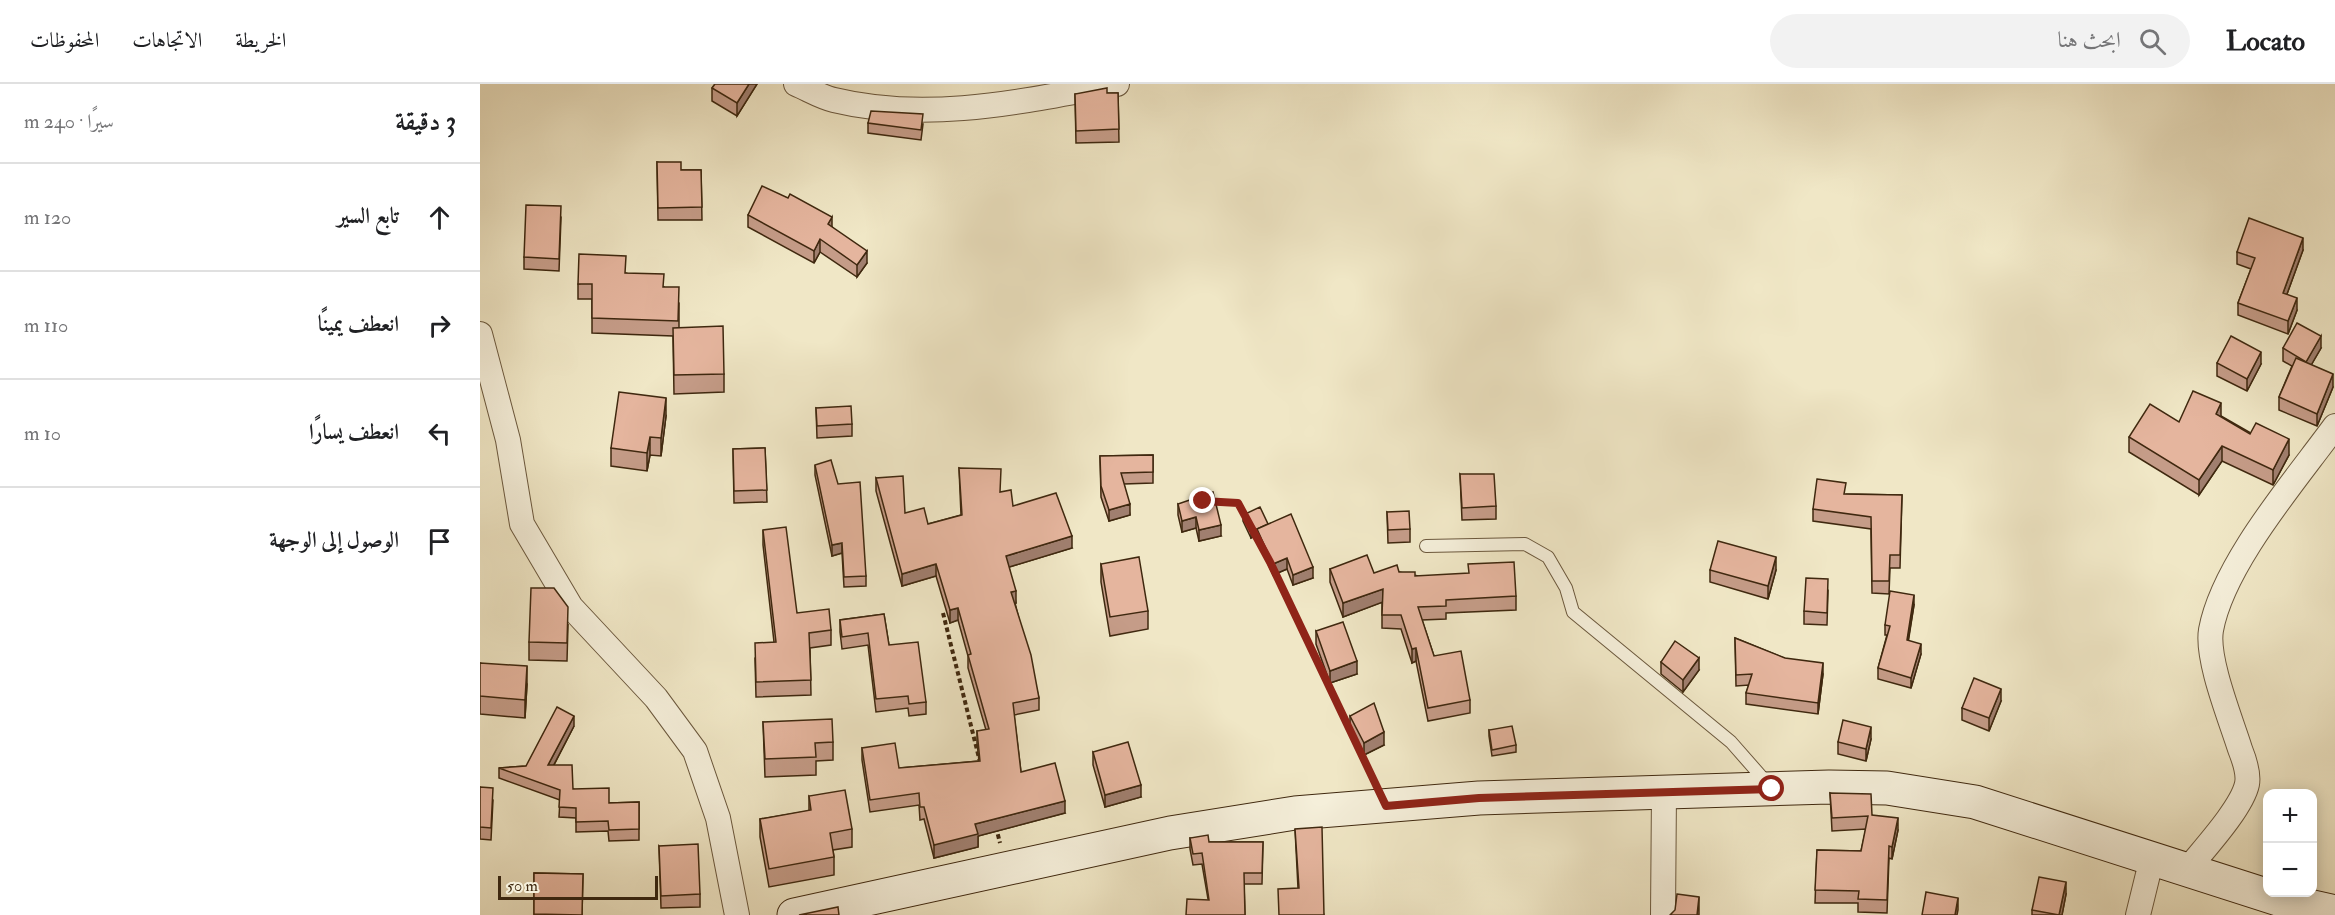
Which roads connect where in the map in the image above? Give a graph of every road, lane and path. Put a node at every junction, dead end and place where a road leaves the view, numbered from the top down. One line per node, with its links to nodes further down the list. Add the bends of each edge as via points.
1 (796, 84): 2 (street, via 832,100 911,111 996,106)
2 (1117, 84)
3 (480, 334): 20 (street, via 508,440 522,524 572,608 656,698 695,751 718,818)
4 (2335, 426): 17 (street, via 2244,552 2218,601 2210,633 2216,674 2244,761 2247,784 2233,812)
5 (1203, 501): 6 (path, via 1238,503)
6 (1249, 523)
7 (1426, 546): 11 (lane, via 1525,544 1548,557 1566,588 1574,612 1731,742)
8 (1270, 562): 13 (path)
9 (943, 613): 10 (path)
10 (980, 763)
11 (1772, 789): 12 (main road); 15 (main road, via 1887,788 1975,802)
12 (1664, 792): 13 (main road, via 1479,798); 22 (street)
13 (1386, 806): 16 (main road, via 1295,813 1170,833)
14 (994, 821): 16 (path)
15 (2152, 858): 17 (main road); 23 (street)
16 (1006, 867): 21 (main road)
17 (2187, 870): 18 (main road)
18 (2263, 904): 19 (main road)
19 (2335, 912)
20 (736, 915)
21 (794, 915)
22 (1663, 915)
23 (2138, 915)

